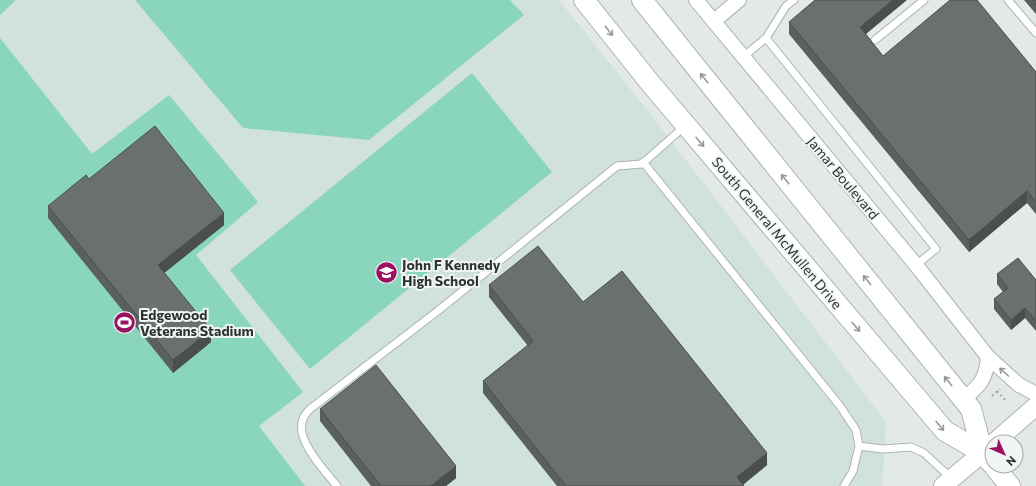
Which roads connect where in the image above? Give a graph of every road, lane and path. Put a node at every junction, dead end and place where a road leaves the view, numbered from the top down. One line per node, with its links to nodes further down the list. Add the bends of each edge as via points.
1 (584, 0): 13 (main road, South General McMullen Drive, one-way to 13)
2 (642, 0): 21 (main road, South General McMullen Drive, one-way to 2)
3 (696, 0): 8 (street, Jamar Boulevard)
4 (739, 0): 8 (street)
5 (794, 0): 10 (lane, via 786,6)
6 (924, 0): 11 (lane)
7 (1008, 0): 9 (lane)
8 (714, 21): 12 (street, Jamar Boulevard)
9 (1036, 33)
10 (766, 38): 12 (lane); 15 (lane, via 936,249)
11 (875, 40)
12 (743, 58): 15 (street, Jamar Boulevard)
13 (686, 125): 14 (lane); 27 (main road, South General McMullen Drive, one-way to 27, via 945,431)
14 (643, 162): 26 (lane, via 840,406 856,430); 31 (lane, via 617,166 439,310 310,409 302,421 302,435 314,457)
15 (916, 265): 16 (street, Jamar Boulevard)
16 (988, 357): 19 (street, Jamar Boulevard, one-way to 16, via 1019,385); 21 (street, via 987,372 981,383)
17 (1002, 387): 18 (path)
18 (998, 391): 20 (path); 22 (path)
19 (1036, 394)
20 (990, 398)
21 (963, 400): 25 (main road, South General McMullen Drive, via 971,409)
22 (1006, 401)
23 (1036, 406): 24 (street)
24 (1010, 434)
25 (984, 438)
26 (859, 446): 30 (lane, via 882,449 911,447 924,453); 32 (lane, via 853,471)
27 (984, 450)
28 (984, 458): 30 (street)
29 (1003, 474): 33 (main road, South General McMullen Drive)
30 (947, 482)
31 (337, 486)
32 (844, 486)
33 (1010, 486)

